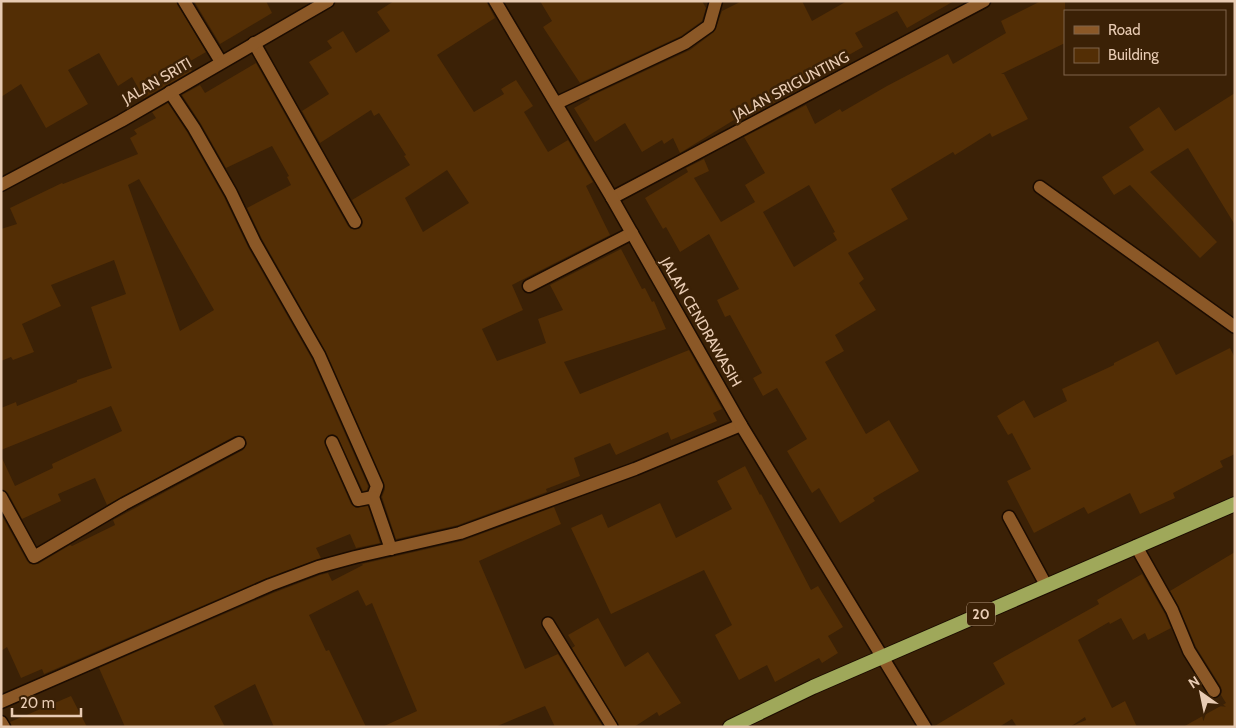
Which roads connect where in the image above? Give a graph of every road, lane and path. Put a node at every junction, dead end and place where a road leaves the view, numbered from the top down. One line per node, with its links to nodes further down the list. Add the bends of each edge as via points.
1 (184, 1): 7 (street)
2 (328, 1): 6 (street, JALAN SRITI)
3 (495, 1): 9 (street, JALAN CENDRAWASIH)
4 (716, 1): 9 (street, via 709,26 685,43)
5 (977, 4): 12 (street, JALAN SRIGUNTING)
6 (254, 43): 7 (street, JALAN SRITI); 13 (street)
7 (221, 62): 8 (street, JALAN SRITI)
8 (170, 92): 10 (street, JALAN SRITI); 21 (street, via 231,193 255,243 319,355 377,486)
9 (557, 103): 12 (street, JALAN CENDRAWASIH)
10 (1, 185)
11 (1040, 187): 16 (street)
12 (612, 198): 14 (street, JALAN CENDRAWASIH)
13 (355, 222)
14 (632, 233): 15 (street); 17 (street, JALAN CENDRAWASIH)
15 (529, 286)
16 (1235, 327)
17 (740, 425): 25 (street, via 536,507 460,533); 28 (street, JALAN CENDRAWASIH)
18 (332, 442): 21 (street, via 358,500)
19 (239, 443): 20 (street, via 124,504 34,557)
20 (1, 497)
21 (373, 497): 25 (street)
22 (1235, 504): 24 (highway, 20)
23 (1009, 517): 26 (street)
24 (1136, 546): 26 (highway, 20); 29 (street, via 1172,610 1189,651)
25 (391, 549): 30 (street, via 318,567)
26 (1046, 585): 28 (highway, 20)
27 (548, 623): 33 (lane)
28 (882, 657): 34 (highway, 20); 35 (street, JALAN CENDRAWASIH)
29 (1214, 691)
30 (1, 702)
31 (1, 722): 32 (street)
32 (4, 727)
33 (612, 727)
34 (730, 727)
35 (925, 727)

